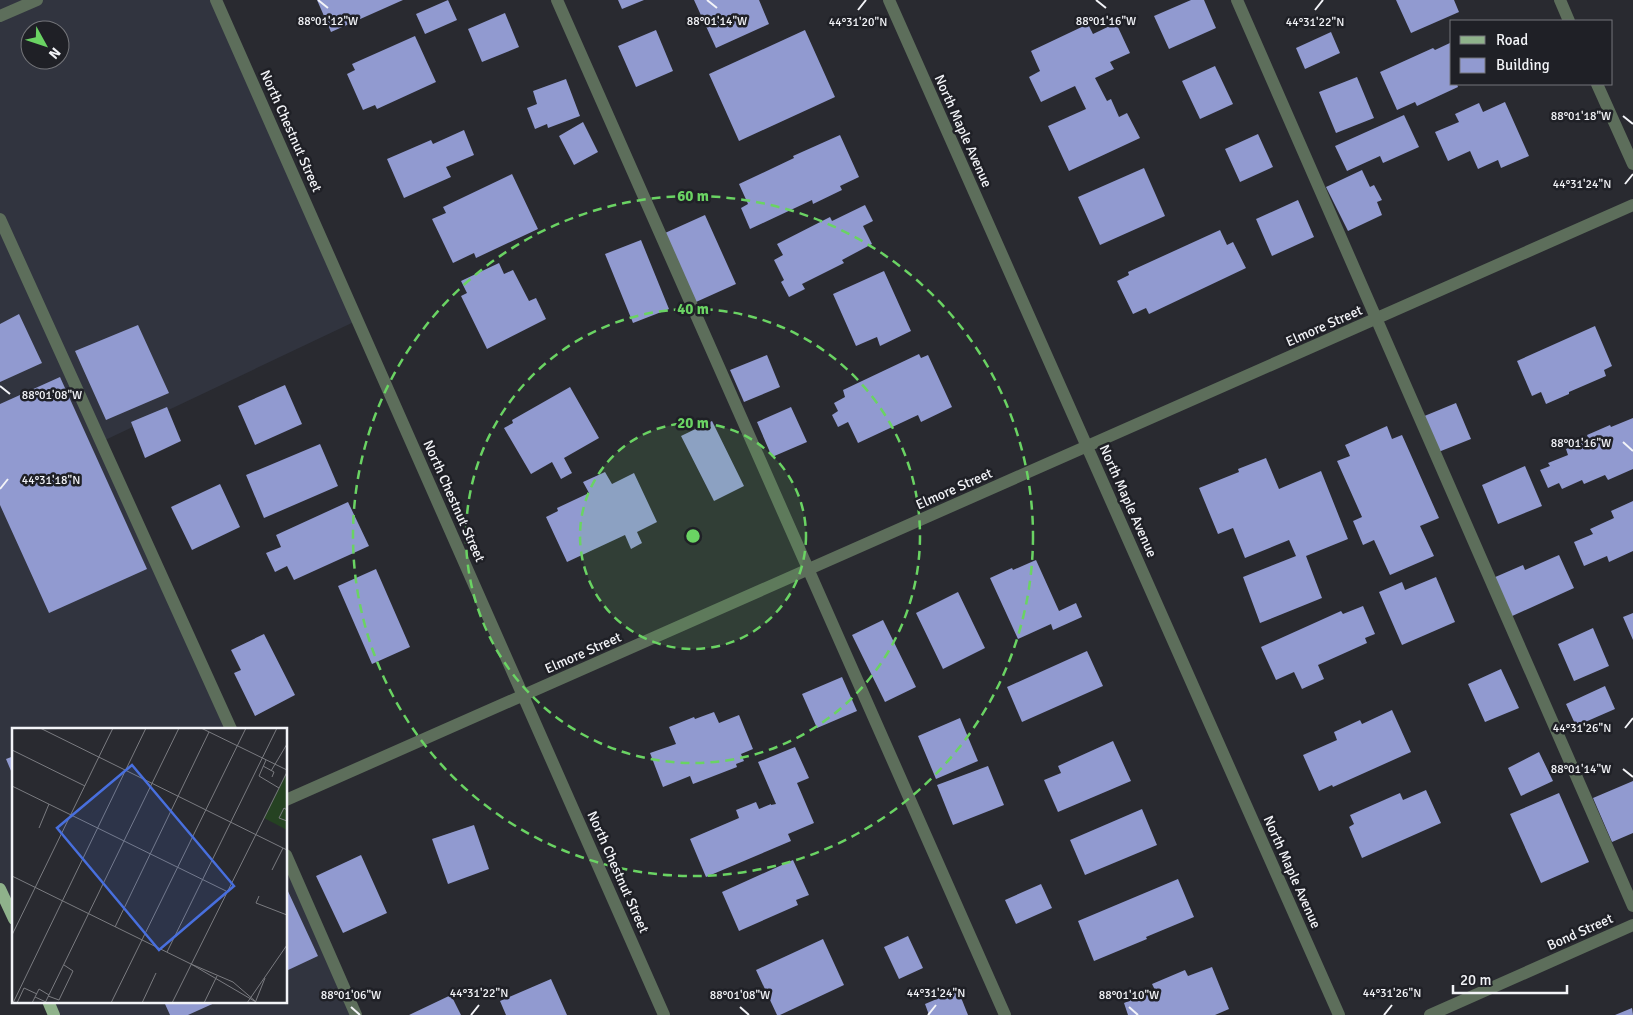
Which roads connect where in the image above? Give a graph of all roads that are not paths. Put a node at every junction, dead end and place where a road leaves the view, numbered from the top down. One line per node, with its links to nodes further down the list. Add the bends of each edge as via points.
1 (37, 0): 7 (street)
2 (216, 0): 16 (street, North Chestnut Street)
3 (557, 0): 15 (street)
4 (889, 0): 14 (street, North Maple Avenue)
5 (1237, 0): 13 (street)
6 (1560, 0): 8 (street)
7 (0, 16)
8 (1569, 20)
9 (1597, 85): 10 (street)
10 (1633, 164)
11 (1633, 206): 13 (street, Elmore Street)
12 (0, 219): 17 (street)
13 (1377, 319): 14 (street, Elmore Street); 21 (street)
14 (1087, 447): 15 (street, Elmore Street); 29 (street, North Maple Avenue)
15 (809, 569): 16 (street, Elmore Street); 28 (street)
16 (523, 696): 18 (street, Elmore Street); 27 (street, North Chestnut Street)
17 (231, 728)
18 (288, 799)
19 (288, 859): 26 (street)
20 (0, 889): 22 (main road)
21 (1633, 906)
22 (12, 915)
23 (1633, 925): 30 (street, Bond Street)
24 (48, 1002): 25 (main road)
25 (54, 1015)
26 (356, 1015)
27 (664, 1015)
28 (1005, 1015)
29 (1339, 1015)
30 (1430, 1015)

